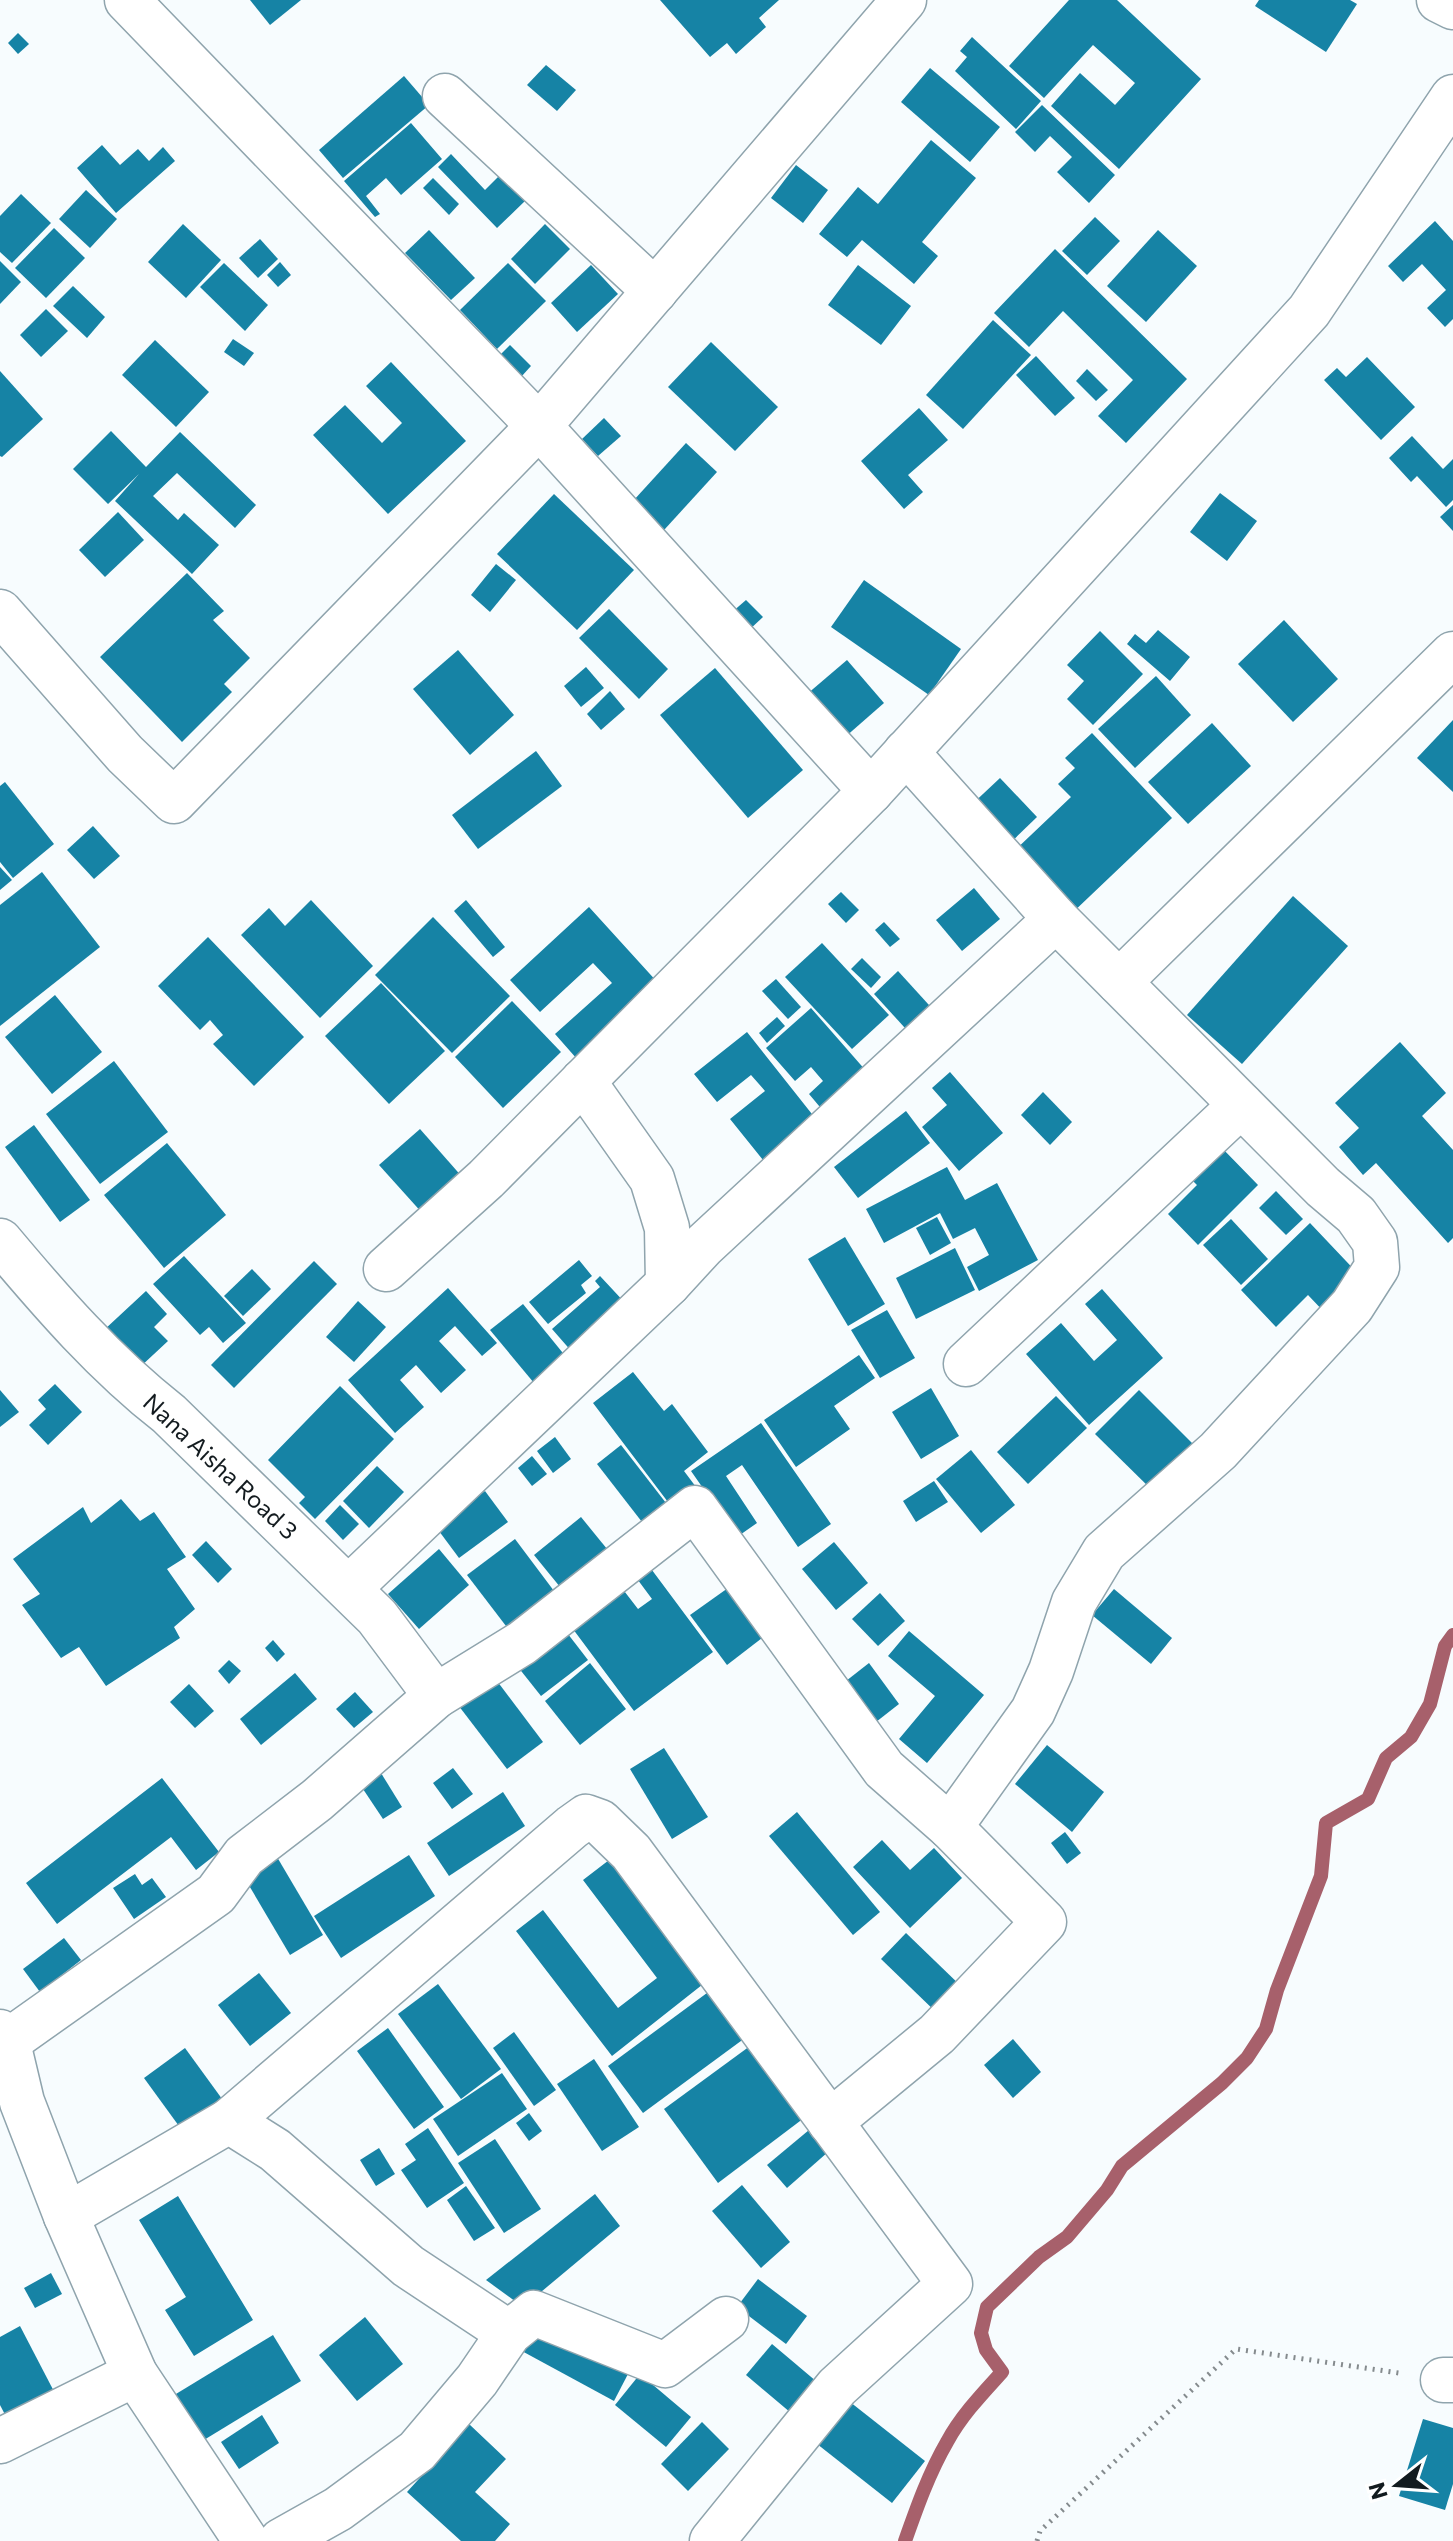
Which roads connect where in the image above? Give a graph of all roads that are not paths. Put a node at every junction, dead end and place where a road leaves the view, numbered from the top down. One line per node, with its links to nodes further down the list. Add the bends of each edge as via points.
1 (127, 0): 8 (street)
2 (904, 0): 7 (street)
3 (1439, 0): 4 (street)
4 (1453, 7)
5 (445, 96): 7 (street)
6 (1453, 97): 11 (street, via 1309,311)
7 (655, 291): 8 (street)
8 (539, 426): 9 (street, via 174,801 125,754); 12 (street)
9 (0, 612)
10 (1453, 654): 14 (street)
11 (906, 752): 12 (street); 13 (street)
12 (871, 791): 15 (street)
13 (1056, 919): 14 (street); 19 (street)
14 (1119, 982): 16 (street)
15 (583, 1081): 18 (street); 19 (street, via 652,1179 667,1228)
16 (1241, 1105): 20 (street); 23 (street, via 1356,1215 1375,1242 1377,1267 1352,1306 1218,1451 1104,1552 1074,1602 1033,1711)
17 (0, 1241): 21 (street, Nana Aisha Road 3, via 105,1359)
18 (386, 1269)
19 (668, 1284): 21 (street)
20 (966, 1364)
21 (349, 1588): 22 (street, Nana Aisha Road 3)
22 (436, 1696): 23 (street, via 522,1643 695,1508 884,1769); 24 (street, via 244,1856 216,1894)
23 (950, 1827): 26 (street, via 1044,1922 937,2034)
24 (3, 2040): 27 (street)
25 (229, 2121): 26 (street, via 586,1817 600,1822 631,1852); 27 (street); 29 (street, via 275,2150 408,2266)
26 (830, 2122): 34 (street, via 950,2284 837,2387)
27 (66, 2216): 30 (street)
28 (726, 2319): 29 (street, via 665,2365 534,2313)
29 (509, 2333): 33 (street, via 417,2451 338,2509)
30 (135, 2374): 31 (street); 32 (street)
31 (0, 2441)
32 (246, 2541)
33 (281, 2541)
34 (712, 2541)

